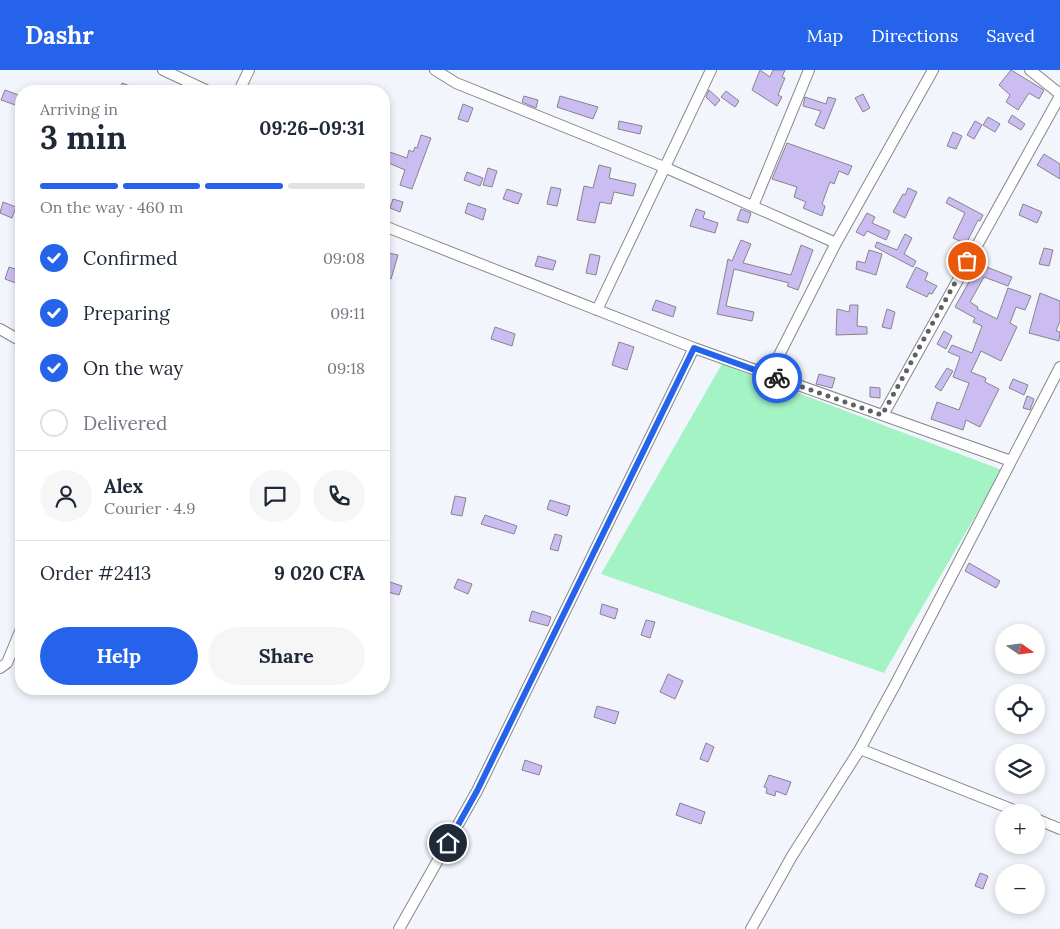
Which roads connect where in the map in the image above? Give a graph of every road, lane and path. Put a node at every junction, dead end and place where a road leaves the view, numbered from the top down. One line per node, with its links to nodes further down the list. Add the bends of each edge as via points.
1 (163, 70): 8 (street)
2 (249, 70): 9 (street)
3 (435, 70): 11 (street, via 456,83)
4 (711, 70): 11 (street)
5 (810, 70): 12 (street)
6 (933, 70): 14 (street)
7 (1030, 70): 10 (street)
8 (195, 85)
9 (242, 85)
10 (1060, 95): 21 (street)
11 (664, 167): 12 (street); 15 (street)
12 (753, 206): 14 (street)
13 (390, 228): 15 (street)
14 (836, 243): 20 (street)
15 (597, 310): 18 (street)
16 (0, 329): 17 (street)
17 (15, 338)
18 (694, 348): 20 (street); 29 (street, via 477,791)
19 (1060, 366): 22 (street)
20 (769, 375): 21 (street)
21 (882, 415): 22 (street)
22 (1011, 461): 25 (street)
23 (15, 643): 24 (street, via 7,663)
24 (0, 668)
25 (860, 749): 26 (street); 30 (street, via 792,856)
26 (999, 804)
27 (1045, 823): 28 (street)
28 (1060, 829)
29 (399, 929)
30 (751, 929)

